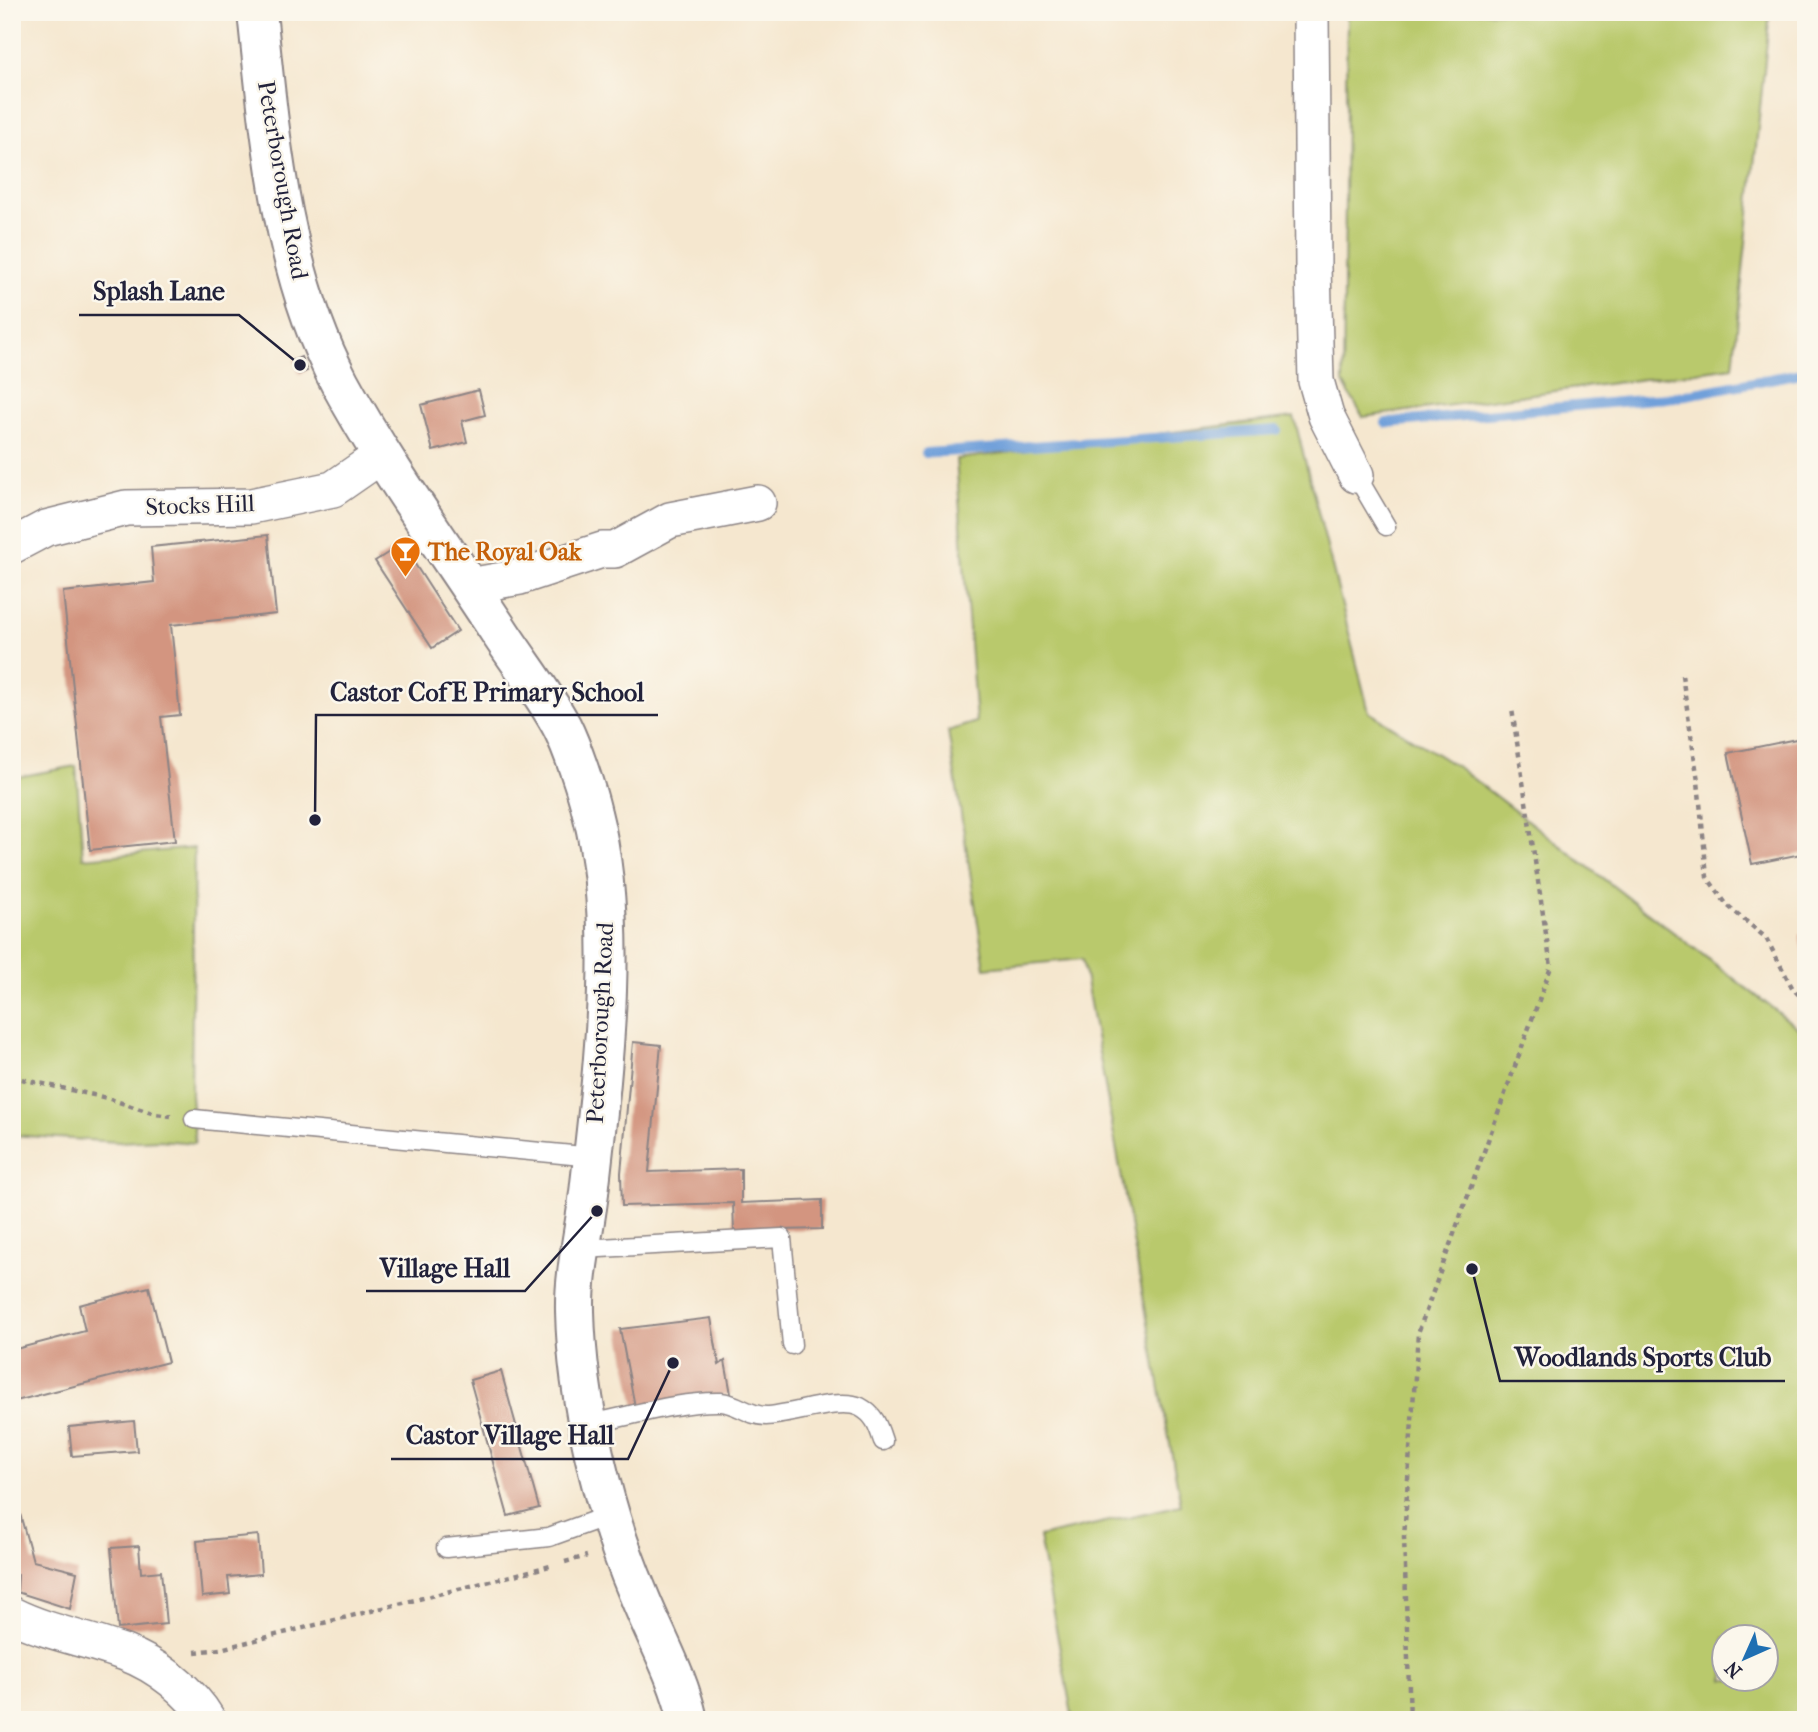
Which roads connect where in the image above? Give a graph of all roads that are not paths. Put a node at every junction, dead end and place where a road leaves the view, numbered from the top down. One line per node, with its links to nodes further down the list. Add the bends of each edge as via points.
1 (257, 12): 3 (street, Peterborough Road, via 270,133 295,266 339,380)
2 (1311, 12): 4 (street, via 1316,380 1325,416)
3 (382, 455): 7 (street, Stocks Hill, via 333,489 251,506 126,508 46,528); 8 (street, Peterborough Road)
4 (1356, 475): 6 (lane)
5 (758, 503): 8 (street, via 670,520 615,550 602,550 520,578)
6 (1386, 526)
7 (12, 546)
8 (469, 586): 10 (street, Peterborough Road, via 563,729 592,811 604,878 607,971)
9 (194, 1119): 10 (lane)
10 (593, 1157): 11 (street, Peterborough Road)
11 (582, 1249): 12 (lane, via 782,1238); 13 (street, Peterborough Road, via 575,1306 579,1370)
12 (792, 1345)
13 (590, 1424): 14 (lane, via 717,1402 763,1416 843,1402 874,1416); 15 (street, Peterborough Road)
14 (883, 1441)
15 (616, 1531): 16 (lane); 19 (street, Peterborough Road, via 636,1590 682,1693)
16 (446, 1548)
17 (12, 1615): 18 (street, via 127,1653 169,1677)
18 (208, 1720)
19 (688, 1720)

